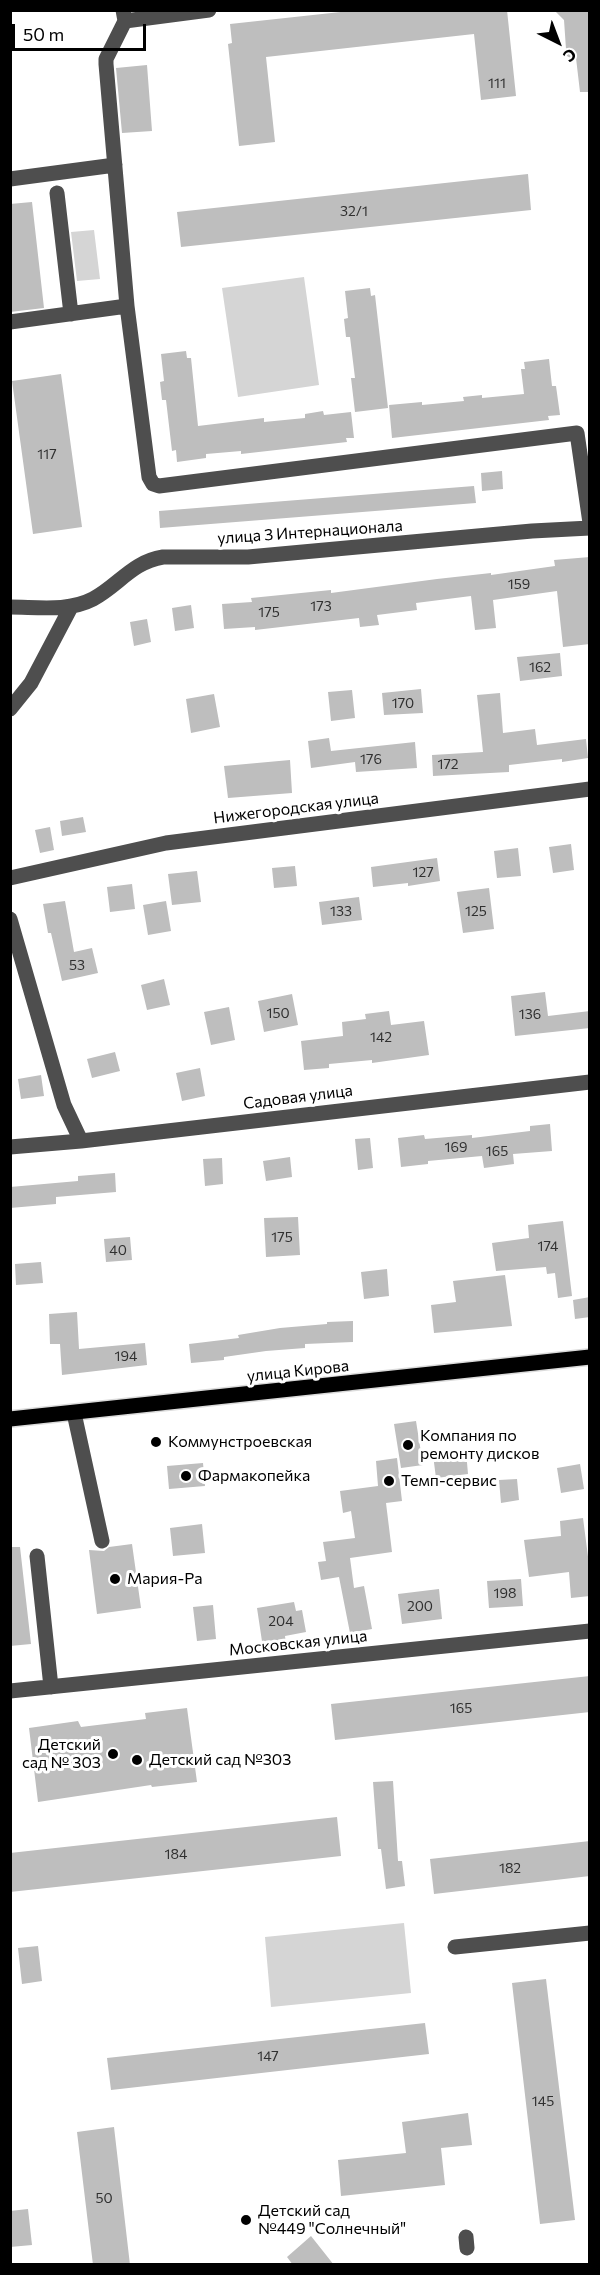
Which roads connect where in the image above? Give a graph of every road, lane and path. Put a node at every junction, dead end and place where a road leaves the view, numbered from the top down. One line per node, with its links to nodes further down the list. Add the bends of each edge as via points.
1 (209, 10): 2 (street)
2 (124, 16): 3 (street, via 106,59)
3 (115, 165): 4 (street); 6 (street)
4 (10, 179)
5 (57, 193): 7 (street)
6 (127, 306): 7 (street); 9 (street, via 153,484 577,434)
7 (71, 314): 8 (street)
8 (10, 322)
9 (590, 523)
10 (590, 528): 12 (street, улица 3 Интернационала, via 248,557 149,559 92,600)
11 (10, 607): 12 (street, улица 3 Интернационала)
12 (71, 607): 13 (street, via 31,683)
13 (10, 709)
14 (590, 789): 15 (street, Нижегородская улица, via 166,843)
15 (10, 878)
16 (10, 919): 18 (street, via 64,1105)
17 (590, 1082): 18 (street, Садовая улица)
18 (81, 1141): 19 (street, Садовая улица)
19 (10, 1147)
20 (590, 1357): 21 (main road, улица Кирова)
21 (74, 1413): 22 (main road, улица Кирова); 23 (street)
22 (10, 1419)
23 (102, 1541)
24 (37, 1556): 26 (street)
25 (590, 1631): 26 (street, Московская улица)
26 (51, 1687): 27 (street, Московская улица)
27 (10, 1691)
28 (590, 1934): 29 (street)
29 (455, 1947)

